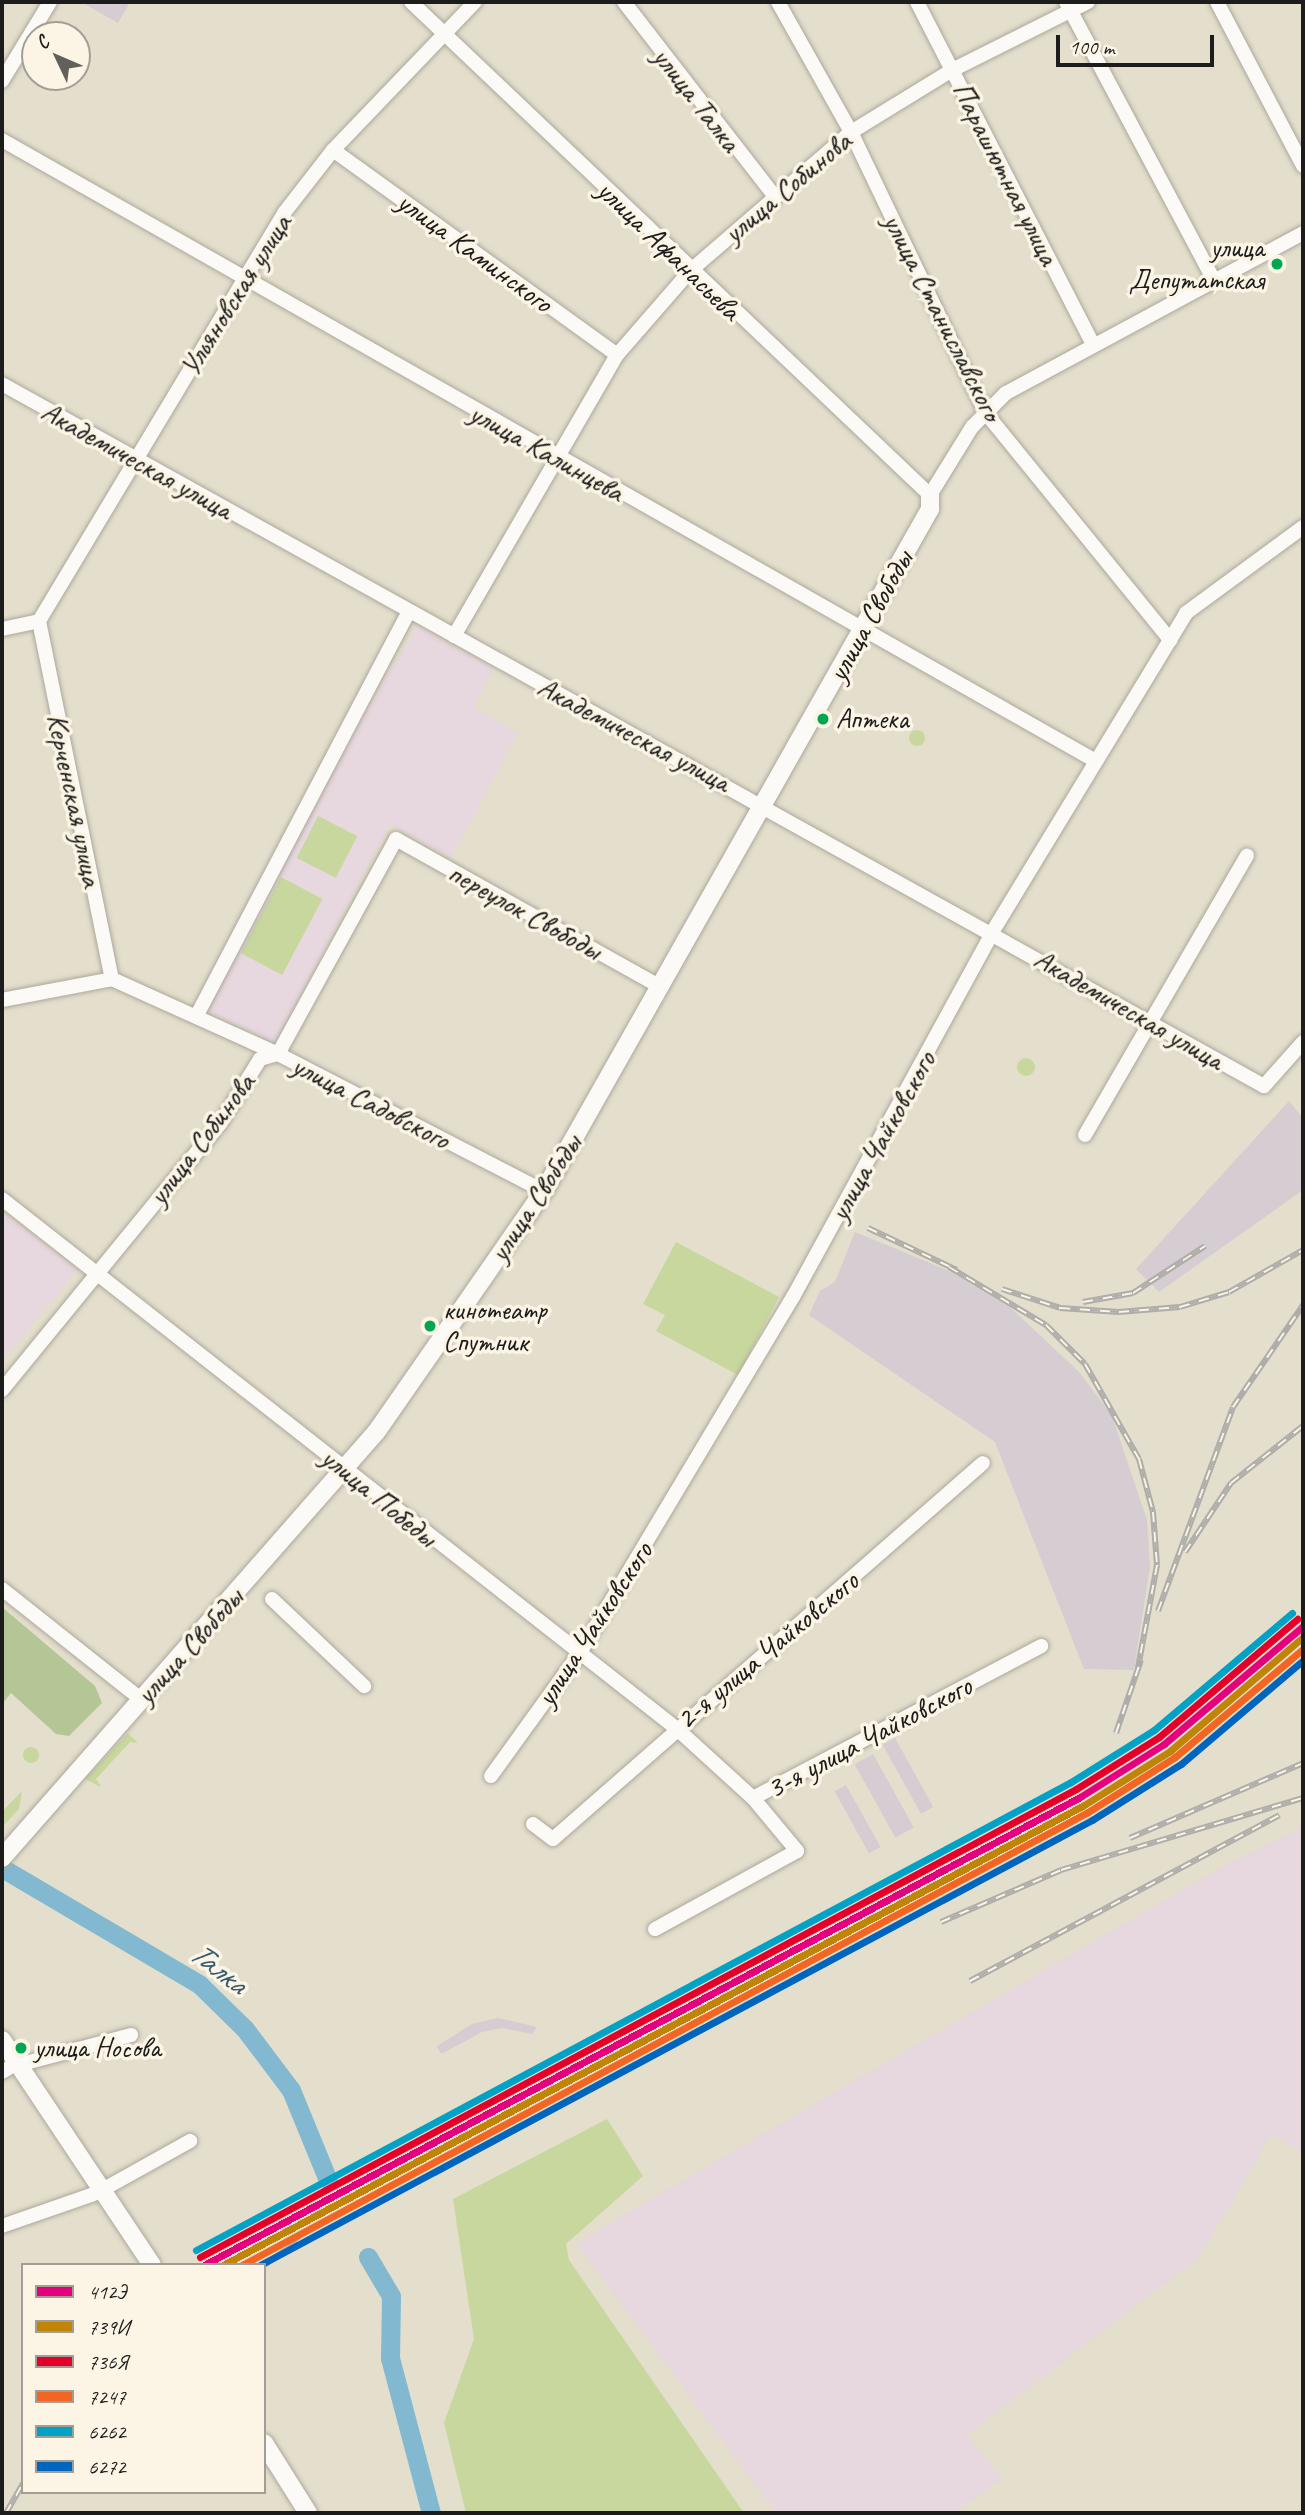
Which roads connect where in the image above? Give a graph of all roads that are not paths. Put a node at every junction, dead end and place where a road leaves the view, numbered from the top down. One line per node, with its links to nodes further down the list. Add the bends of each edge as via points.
1 (411, 2): 10 (street, улица Афанасьева)
2 (475, 2): 10 (street, Ульяновская улица)
3 (624, 2): 17 (street, улица Талка)
4 (778, 2): 13 (street, улица Станиславского)
5 (917, 2): 11 (street, Парашютная улица)
6 (1088, 2): 9 (street, улица Собинова)
7 (1217, 2): 16 (street)
8 (44, 4): 12 (street)
9 (1069, 6): 11 (street, улица Собинова); 21 (street)
10 (441, 32): 15 (street, Ульяновская улица); 19 (street, улица Афанасьева)
11 (954, 69): 13 (street, улица Собинова); 22 (street, Парашютная улица)
12 (2, 81)
13 (851, 132): 17 (street, улица Собинова); 25 (street, улица Станиславского)
14 (2, 140): 20 (street, улица Калинцева)
15 (333, 150): 20 (street, Ульяновская улица); 23 (street, улица Каминского)
16 (1303, 166)
17 (773, 194): 19 (street, улица Собинова)
18 (1303, 233): 21 (street, улица Свободы)
19 (690, 271): 23 (street, улица Собинова); 28 (street, улица Афанасьева)
20 (241, 278): 26 (street, улица Калинцева); 27 (street, Ульяновская улица)
21 (1214, 280): 22 (street, улица Свободы)
22 (1093, 345): 25 (street, улица Свободы, via 1006,393)
23 (617, 355): 26 (street, улица Собинова)
24 (2, 384): 27 (street, Академическая улица)
25 (985, 412): 28 (street, улица Свободы); 35 (street, улица Станиславского)
26 (552, 456): 32 (street, улица Калинцева); 34 (street, улица Собинова)
27 (136, 459): 30 (street, Академическая улица); 31 (street, Ульяновская улица)
28 (930, 495): 32 (main road, улица Свободы)
29 (1303, 527): 35 (street, улица Чайковского, via 1199,599)
30 (409, 612): 34 (street, Академическая улица); 44 (street)
31 (39, 621): 33 (street); 41 (street, Керченская улица)
32 (860, 628): 36 (street, улица Калинцева); 37 (main road, улица Свободы)
33 (2, 629)
34 (454, 636): 37 (street, Академическая улица)
35 (1170, 640): 36 (street, улица Чайковского)
36 (1094, 760): 40 (street, улица Чайковского)
37 (761, 802): 40 (street, Академическая улица); 42 (main road, улица Свободы); 49 (main road, улица Свободы)
38 (396, 839): 42 (street, переулок Свободы); 47 (street, улица Собинова)
39 (1247, 856): 45 (street)
40 (993, 931): 45 (street, Академическая улица); 58 (street, улица Чайковского, via 793,1297)
41 (112, 979): 43 (street); 44 (street, улица Садовского)
42 (654, 983): 49 (main road, улица Свободы)
43 (2, 1000)
44 (197, 1015): 47 (street, улица Садовского)
45 (1149, 1021): 46 (street, Академическая улица, via 1264,1086); 48 (street)
46 (1303, 1042)
47 (278, 1055): 49 (street, улица Садовского); 51 (street, улица Собинова, via 260,1059 220,1124)
48 (1085, 1135)
49 (541, 1189): 54 (main road, улица Свободы)
50 (2, 1199): 51 (street, улица Победы)
51 (96, 1273): 52 (street, улица Собинова); 54 (street, улица Победы)
52 (2, 1390)
53 (983, 1463): 61 (street, 2-я улица Чайковского)
54 (343, 1466): 58 (street, улица Победы, via 462,1565); 60 (main road, улица Свободы)
55 (2, 1589): 60 (street)
56 (272, 1599): 59 (street)
57 (1041, 1646): 63 (street, 3-я улица Чайковского)
58 (581, 1651): 61 (street, улица Победы); 62 (street, улица Чайковского)
59 (364, 1686)
60 (138, 1697): 65 (main road, улица Свободы)
61 (676, 1728): 63 (street, улица Победы); 64 (street, 2-я улица Чайковского, via 553,1839)
62 (491, 1776)
63 (753, 1798): 66 (street, 3-я улица Чайковского, via 797,1851)
64 (533, 1824)
65 (4, 1852)
66 (655, 1929)
67 (131, 2035): 69 (street)
68 (2, 2040): 69 (main road)
69 (8, 2066): 71 (main road)
70 (190, 2141): 71 (street)
71 (98, 2192): 72 (street); 73 (main road); 74 (main road)
72 (2, 2226)
73 (140, 2263)
74 (151, 2263)
75 (266, 2446): 78 (main road)
76 (266, 2466): 77 (main road)
77 (296, 2513)
78 (308, 2513)

